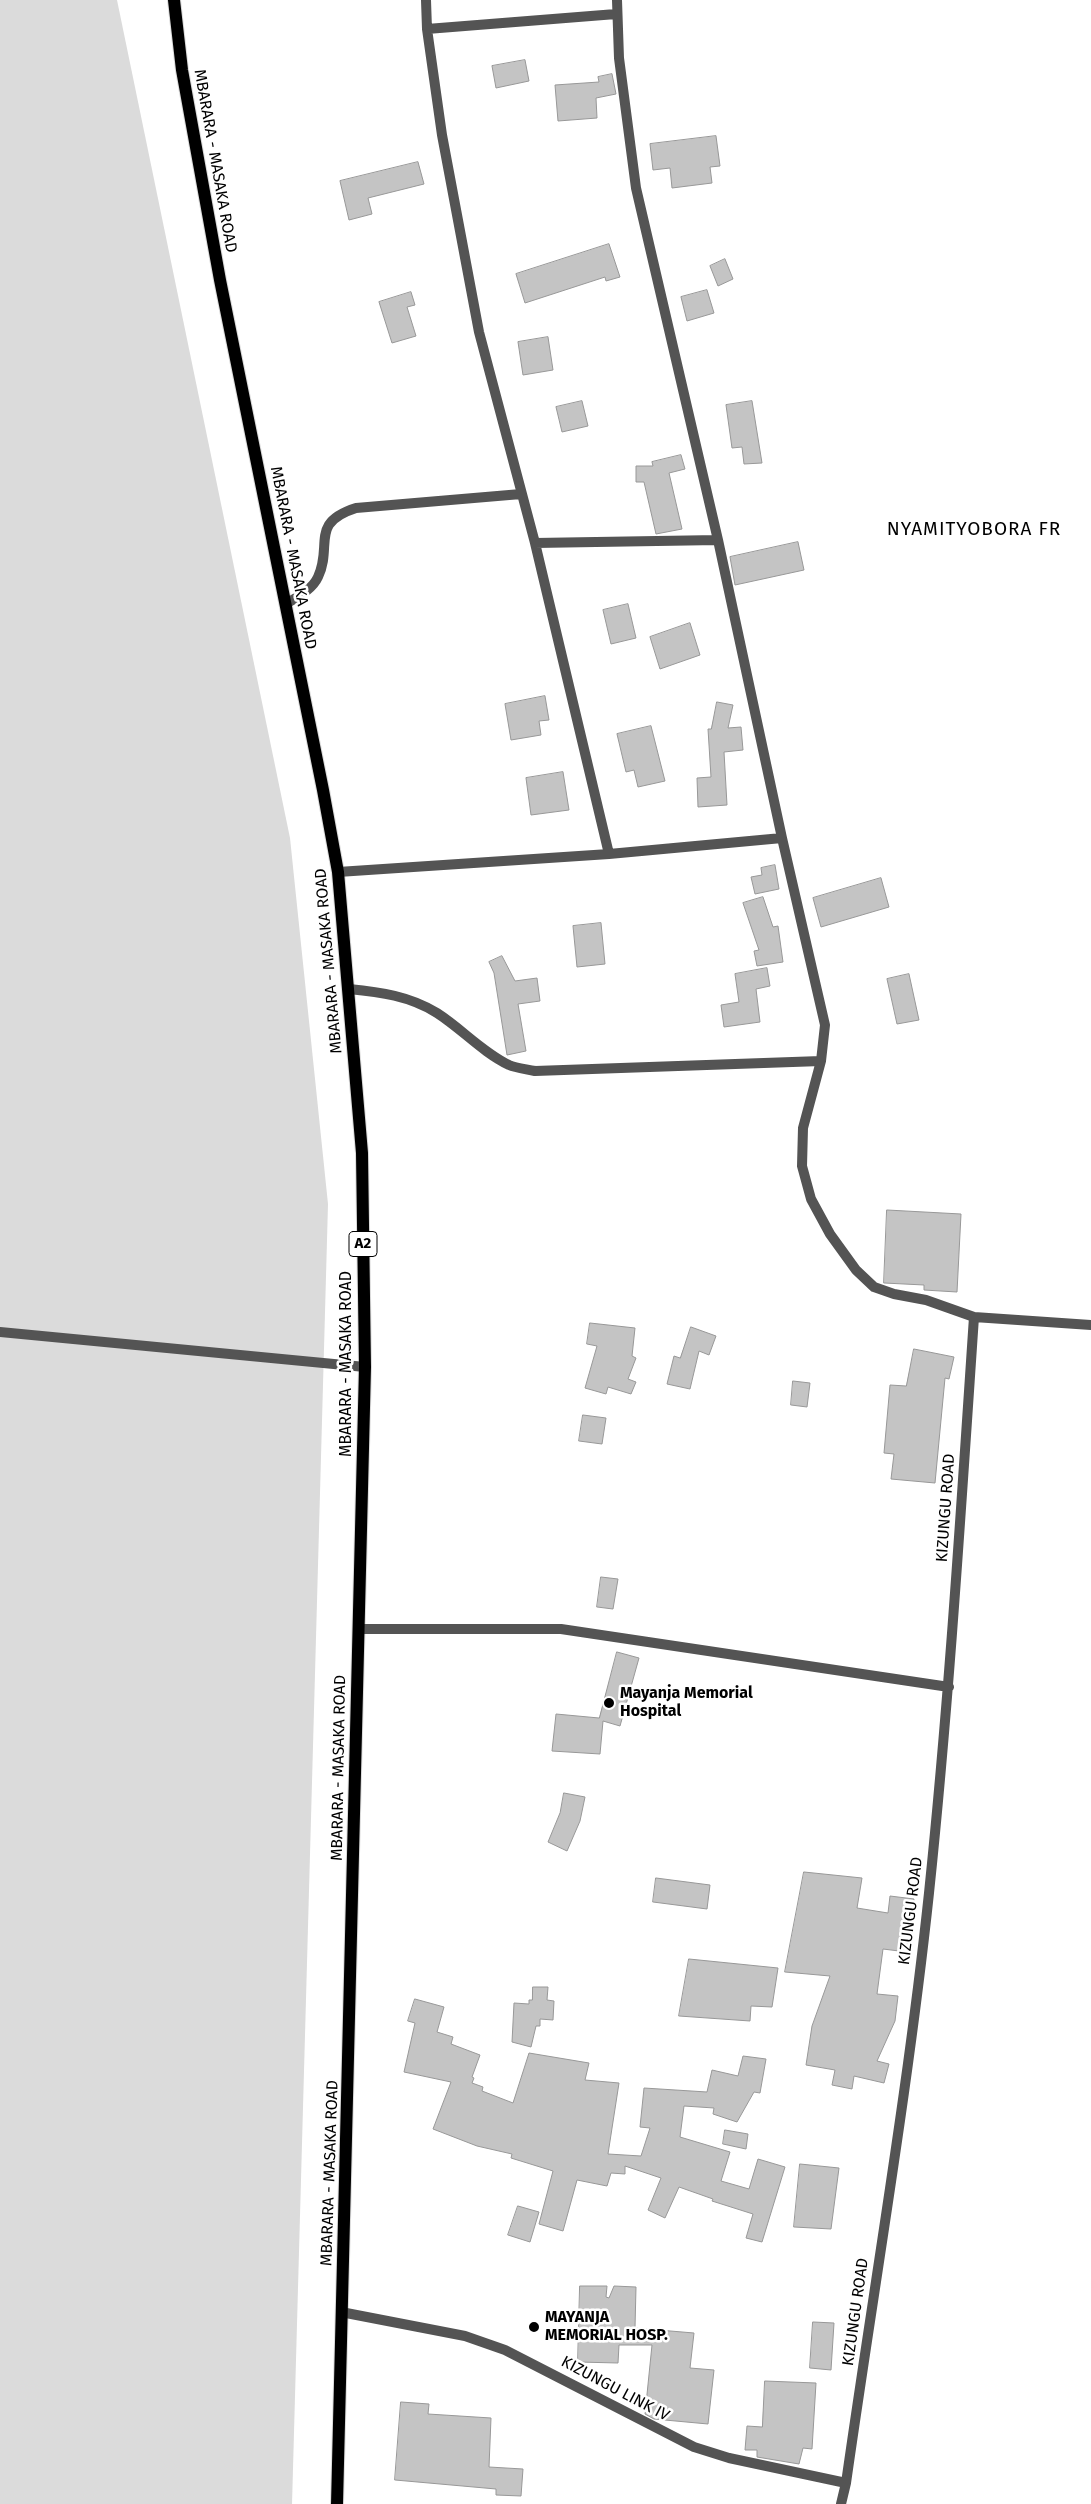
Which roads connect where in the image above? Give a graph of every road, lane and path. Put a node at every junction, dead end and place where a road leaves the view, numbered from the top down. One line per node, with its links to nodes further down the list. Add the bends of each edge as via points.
1 (174, 0): 9 (main road, MBARARA - MASAKA ROAD / A2, via 182,70 220,280)
2 (426, 0): 5 (street)
3 (617, 0): 4 (street)
4 (616, 14): 5 (street); 7 (street, via 636,188)
5 (427, 29): 6 (street, via 442,135 479,332)
6 (521, 494): 8 (street); 9 (street, via 356,508 339,514 329,524 319,575 314,583)
7 (718, 540): 8 (street); 10 (street)
8 (535, 543): 11 (street)
9 (286, 604): 12 (main road, MBARARA - MASAKA ROAD / A2)
10 (782, 838): 11 (street); 14 (street, via 825,1025)
11 (609, 854): 12 (street)
12 (338, 872): 13 (main road, MBARARA - MASAKA ROAD / A2)
13 (349, 989): 14 (street, via 390,993 415,1002 437,1013 509,1065 535,1071); 18 (main road, MBARARA - MASAKA ROAD / A2, via 362,1154)
14 (821, 1061): 15 (street, via 804,1128 802,1166 811,1199 830,1234 856,1270 874,1287)
15 (974, 1317): 16 (street); 20 (street, KIZUNGU ROAD)
16 (1091, 1325)
17 (0, 1332): 18 (street)
18 (365, 1367): 19 (main road, MBARARA - MASAKA ROAD / A2)
19 (358, 1629): 20 (street, via 561,1629); 21 (main road, MBARARA - MASAKA ROAD / A2)
20 (949, 1687): 22 (street, KIZUNGU ROAD, via 929,1896)
21 (341, 2312): 22 (street, KIZUNGU LINK IV, via 465,2336 505,2350 694,2447); 23 (main road, MBARARA - MASAKA ROAD / A2)
22 (846, 2483): 24 (street, KIZUNGU ROAD)
23 (337, 2504)
24 (841, 2504)

